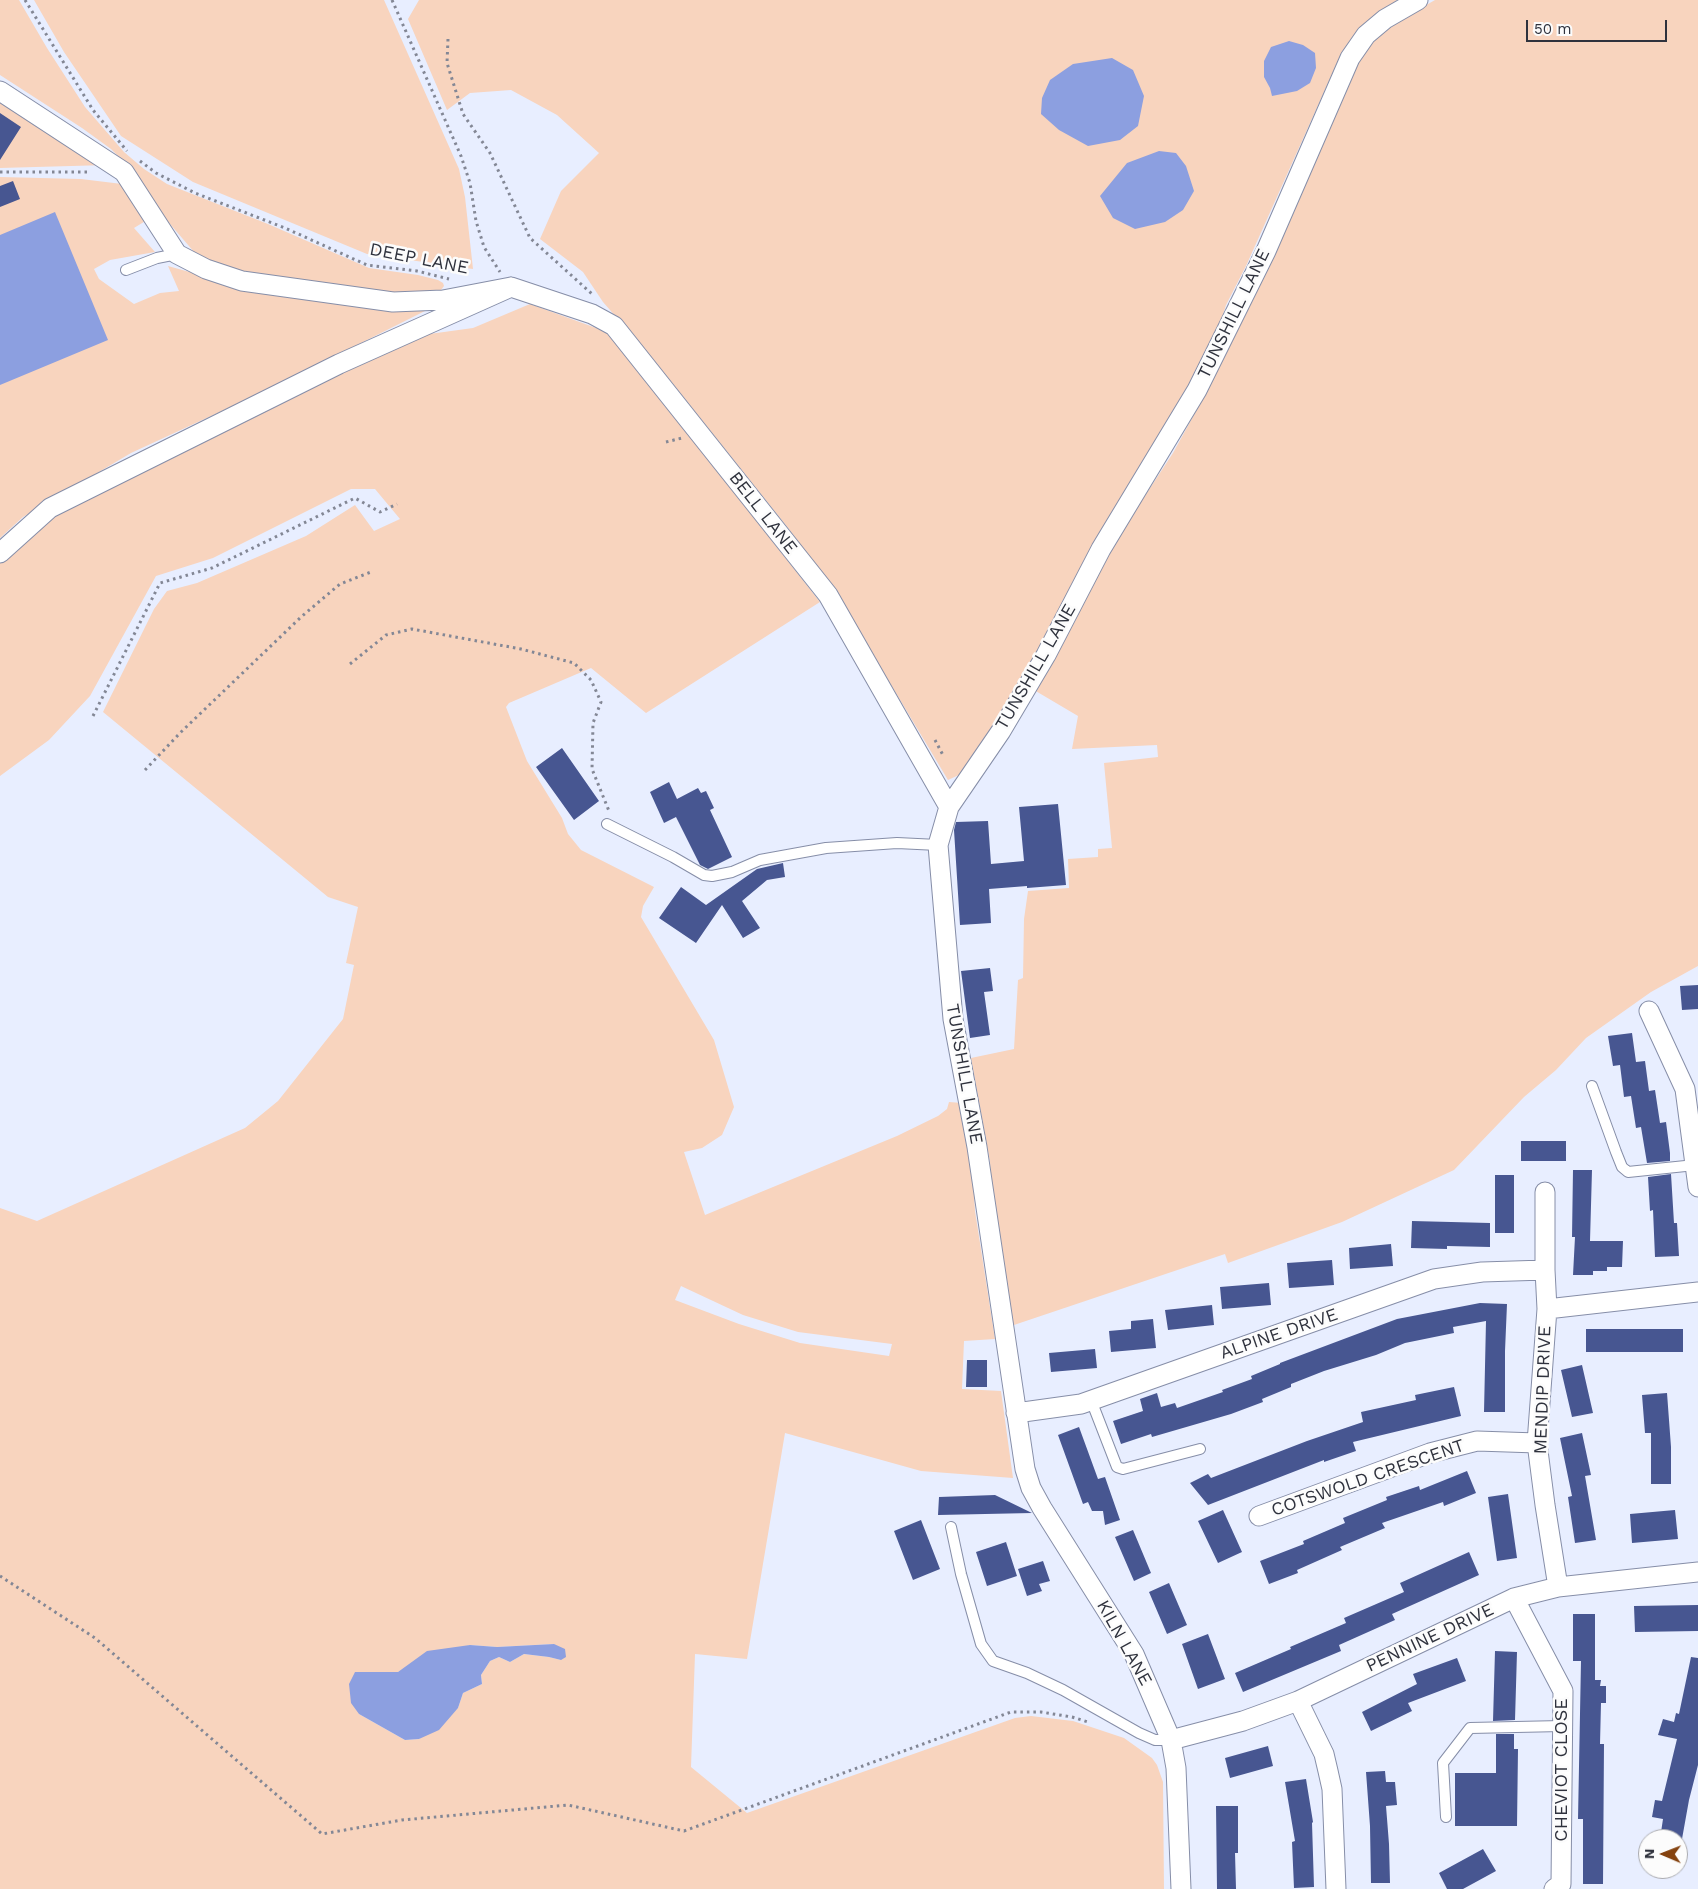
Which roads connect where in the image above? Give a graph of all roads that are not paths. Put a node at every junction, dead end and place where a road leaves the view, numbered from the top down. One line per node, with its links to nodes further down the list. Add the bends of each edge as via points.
1 (1418, 0): 7 (street, TUNSHILL LANE, via 1386,18 1366,35 1350,58 1266,251 1197,390 1101,550 1046,655)
2 (0, 91): 3 (street, via 129,165)
3 (177, 254): 4 (lane); 5 (street, via 206,269 242,281 393,302 443,300)
4 (126, 270)
5 (511, 287): 6 (street, via 339,364 50,508); 7 (street, BELL LANE, via 592,314 614,326 828,595)
6 (0, 553)
7 (949, 807): 9 (street, TUNSHILL LANE)
8 (611, 826): 9 (lane, via 704,875 712,876 732,872 760,860 826,848 897,843)
9 (938, 845): 19 (street, TUNSHILL LANE, via 953,1019 977,1147)
10 (1649, 1011): 12 (street, via 1686,1088)
11 (1592, 1086): 12 (lane, via 1622,1167 1628,1172)
12 (1695, 1165): 13 (street)
13 (1698, 1187)
14 (1545, 1192): 15 (street, MENDIP DRIVE)
15 (1544, 1270): 17 (street, MENDIP DRIVE); 18 (street, ALPINE DRIVE, via 1482,1272 1434,1279)
16 (1698, 1292): 17 (street)
17 (1547, 1310): 20 (street, MENDIP DRIVE)
18 (1091, 1400): 19 (street, ALPINE DRIVE); 21 (lane, via 1117,1467 1123,1470)
19 (1016, 1413): 29 (street, KILN LANE, via 1031,1488 1134,1654)
20 (1537, 1443): 22 (street, COTSWOLD CRESCENT, via 1477,1441 1430,1453); 25 (street, MENDIP DRIVE)
21 (1200, 1449)
22 (1259, 1516)
23 (951, 1527): 29 (lane, via 981,1644 993,1661 1063,1690 1139,1733 1155,1740)
24 (1698, 1572): 25 (street, PENNINE DRIVE)
25 (1558, 1587): 26 (street, PENNINE DRIVE)
26 (1514, 1598): 27 (street, PENNINE DRIVE); 28 (street, CHEVIOT CLOSE, via 1563,1691)
27 (1298, 1701): 29 (street, PENNINE DRIVE, via 1243,1721); 32 (street, via 1324,1754 1332,1789)
28 (1562, 1726): 30 (lane, via 1470,1728 1443,1763); 33 (street, CHEVIOT CLOSE, via 1562,1884)
29 (1171, 1740): 31 (street, KILN LANE, via 1176,1768)
30 (1446, 1817)
31 (1181, 1889)
32 (1336, 1889)
33 (1554, 1889)

